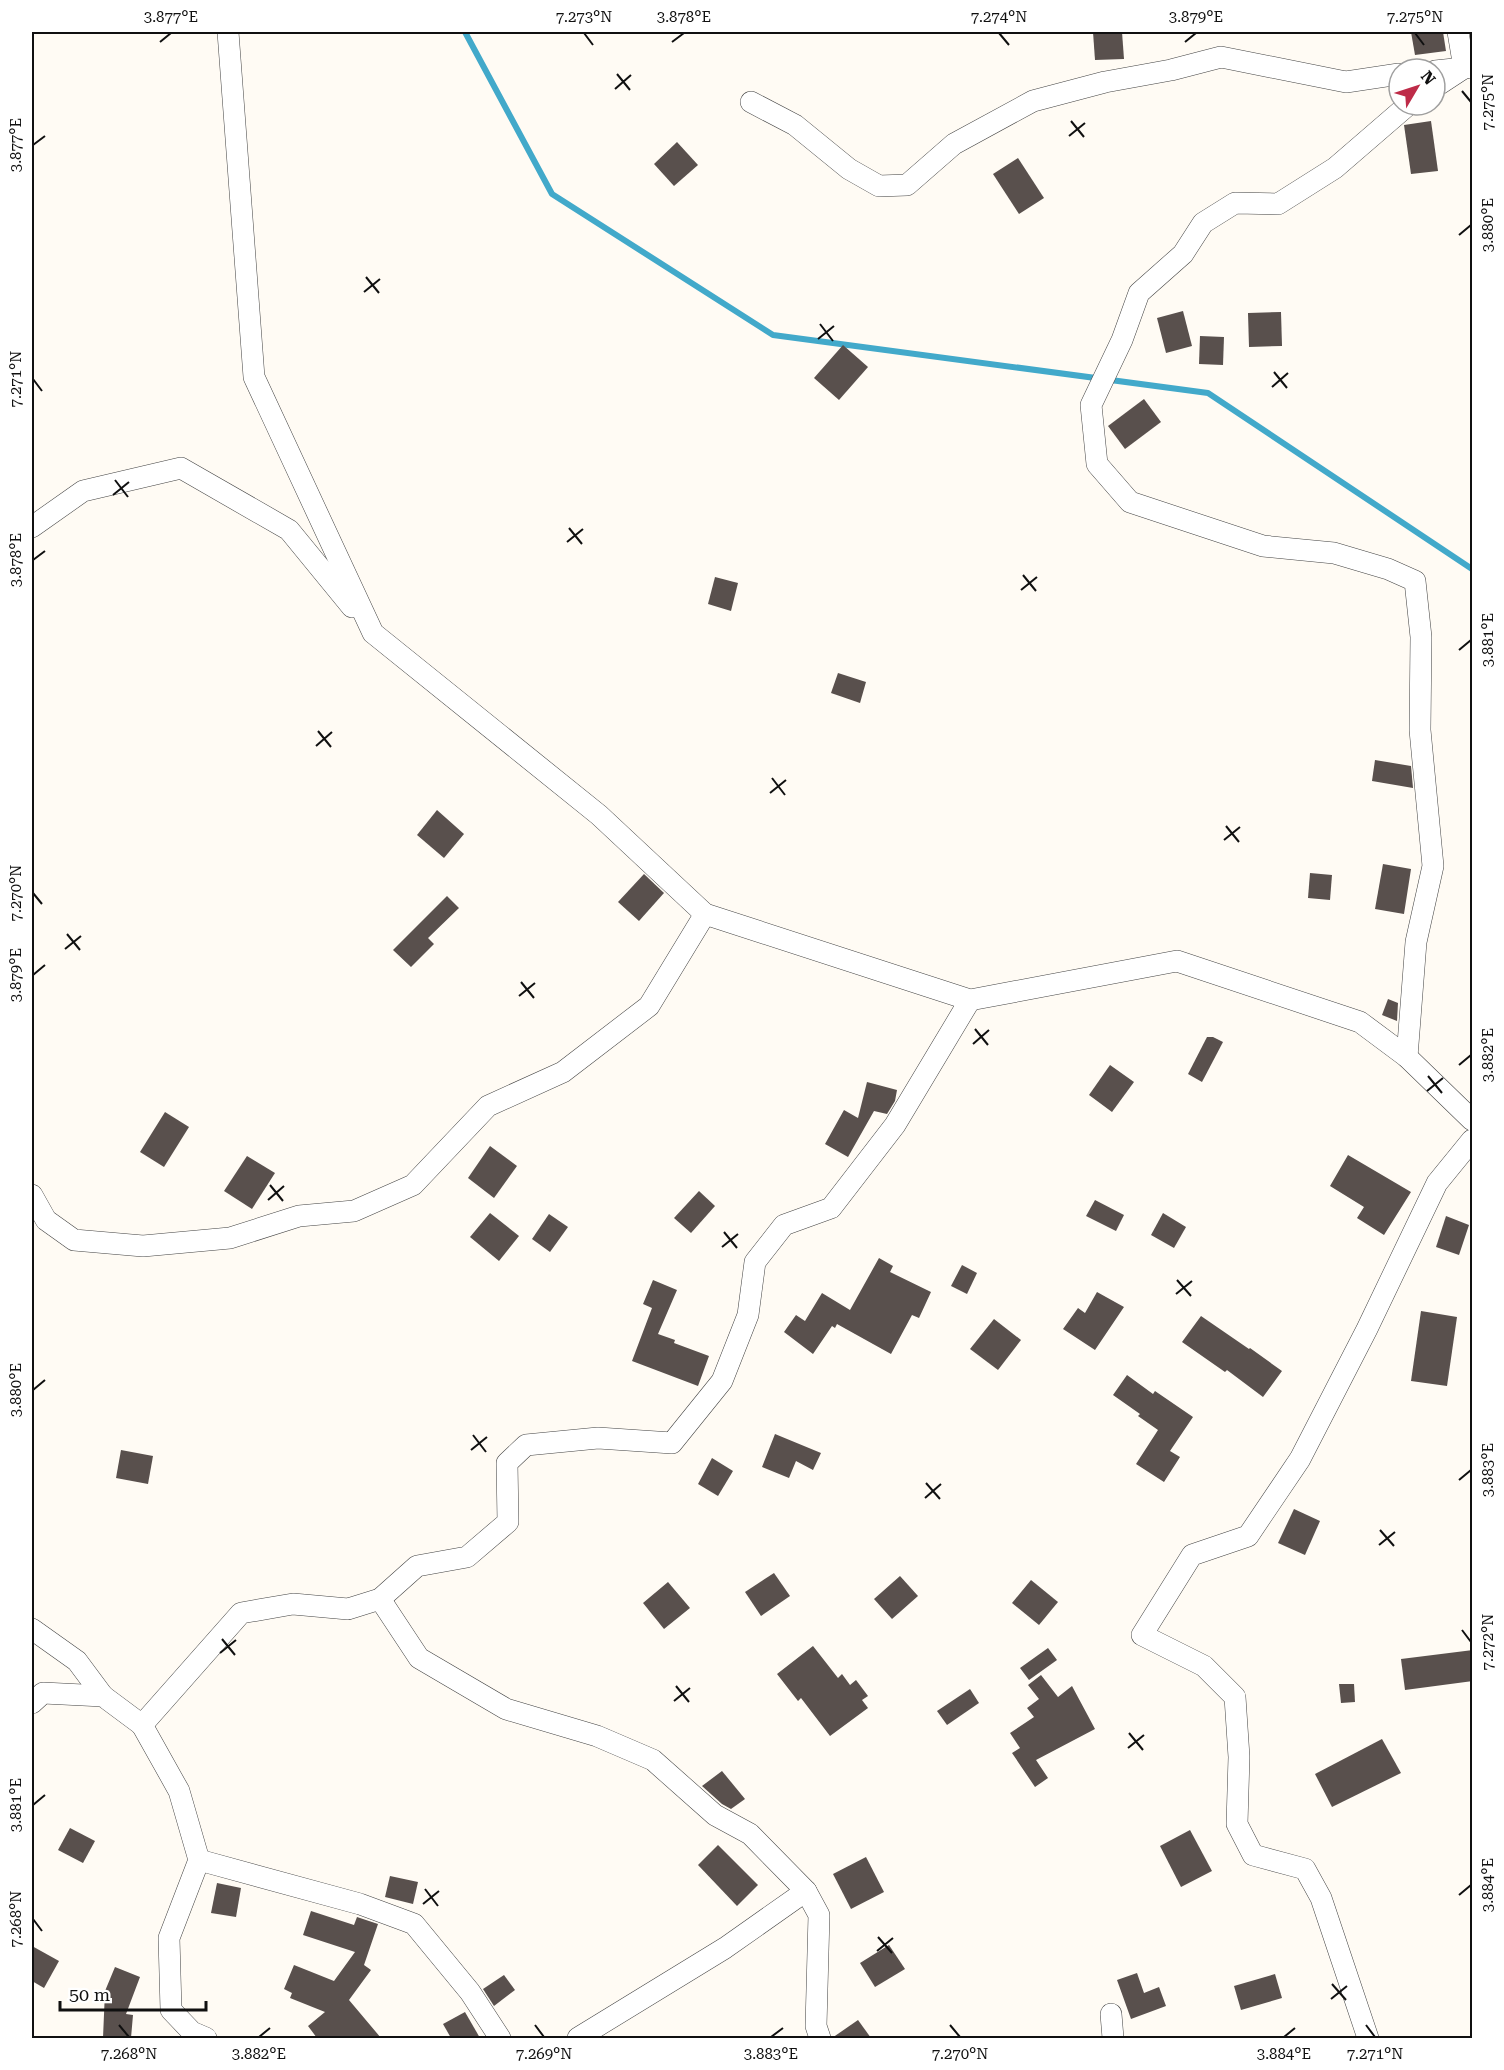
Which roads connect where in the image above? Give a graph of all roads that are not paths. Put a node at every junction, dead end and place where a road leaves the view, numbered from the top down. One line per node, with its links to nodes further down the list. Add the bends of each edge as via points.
1 (228, 32): 10 (street, via 254,377)
2 (1458, 32): 3 (street)
3 (1468, 68): 4 (street); 6 (street)
4 (1447, 70)
5 (1387, 76): 7 (street, via 1346,82 1221,57 1105,82 1033,102 954,144 907,185 879,186 849,169 795,125)
6 (1447, 80)
7 (751, 102)
8 (1394, 117): 13 (street, via 1335,168 1278,204 1235,203 1203,224 1183,254 1139,293 1091,405 1097,464 1130,502 1263,546 1334,553 1415,581 1421,636 1420,730 1433,866 1416,942)
9 (32, 527): 10 (street, via 83,491 181,468 289,530)
10 (373, 633): 11 (street, via 599,815)
11 (705, 914): 12 (street); 16 (street, via 649,1006 563,1072 488,1106 413,1185 354,1211 299,1216 230,1238 143,1246 74,1240 46,1220)
12 (970, 1000): 13 (street, via 1177,961 1360,1022); 17 (street, via 895,1125 831,1208 784,1225 755,1262 748,1315 722,1381 672,1443 598,1438 526,1445 507,1462 508,1522 467,1557 417,1566)
13 (1407, 1056): 14 (street)
14 (1473, 1120)
15 (1473, 1140): 30 (street, via 1437,1183 1300,1458 1261,1517 1248,1536 1192,1555 1142,1635 1204,1666 1235,1697 1239,1757 1237,1824 1253,1854 1305,1869 1320,1898)
16 (32, 1195)
17 (380, 1599): 21 (street, via 348,1609 293,1604 241,1613); 23 (street, via 419,1658 506,1709 597,1736 653,1760 714,1815 750,1834)
18 (32, 1629): 19 (street, via 77,1661)
19 (103, 1696): 20 (street, via 43,1693); 21 (street)
20 (32, 1703)
21 (142, 1725): 22 (street, via 179,1791)
22 (199, 1860): 25 (street, via 169,1938 171,2010 192,2032); 26 (street, via 360,1904 414,1924 470,1992)
23 (807, 1891): 27 (street, via 725,1948); 28 (street, via 819,1915 816,2026)
24 (1111, 2014): 29 (street)
25 (206, 2038)
26 (500, 2038)
27 (578, 2038)
28 (820, 2038)
29 (1113, 2038)
30 (1368, 2038)

